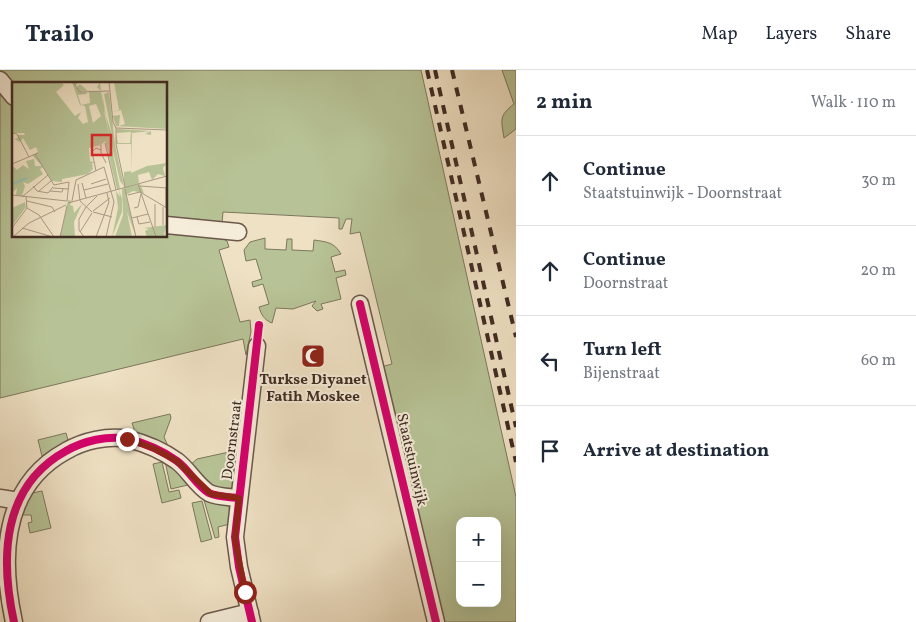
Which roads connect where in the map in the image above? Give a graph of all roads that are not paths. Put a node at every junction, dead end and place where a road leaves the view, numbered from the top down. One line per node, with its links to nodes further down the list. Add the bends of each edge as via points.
1 (0, 80): 2 (street)
2 (12, 95)
3 (168, 225): 4 (street)
4 (238, 232)
5 (360, 304): 13 (street, Staatstuinwijk)
6 (257, 346): 8 (street, Doornstraat)
7 (0, 498): 9 (street)
8 (239, 498): 9 (street, via 211,494 177,461 153,448 127,439 102,439 76,445 46,463 26,485); 10 (street, Doornstraat, via 235,537)
9 (18, 501): 11 (street, via 4,570)
10 (251, 617): 12 (street)
11 (14, 622)
12 (209, 622)
13 (436, 622)

